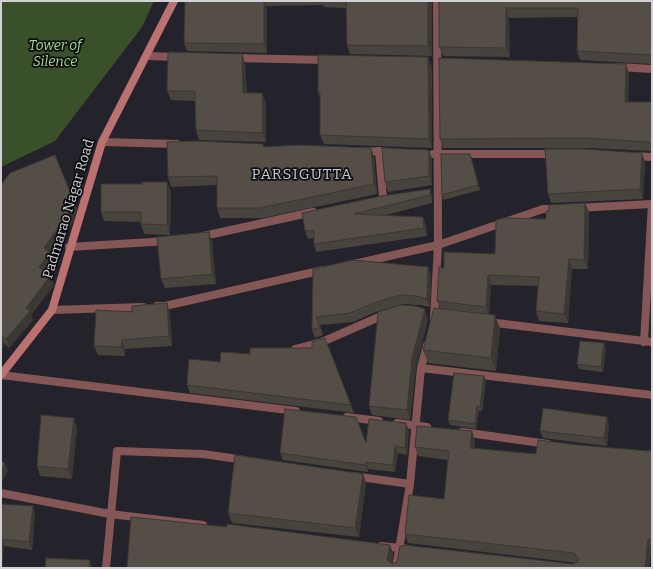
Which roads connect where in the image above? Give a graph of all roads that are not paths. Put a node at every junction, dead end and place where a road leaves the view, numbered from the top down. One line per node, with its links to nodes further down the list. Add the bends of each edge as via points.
1 (174, 1): 3 (street, Padmarao Nagar Road)
2 (437, 1): 15 (street)
3 (147, 56): 4 (street); 9 (street, Padmarao Nagar Road)
4 (186, 57)
5 (225, 58): 6 (street)
6 (335, 60)
7 (605, 67): 8 (street)
8 (652, 69)
9 (102, 142): 10 (street); 24 (street, Padmarao Nagar Road)
10 (189, 145)
11 (355, 150): 12 (street)
12 (379, 151): 13 (street); 19 (street)
13 (401, 152)
14 (423, 153): 15 (street)
15 (437, 154): 16 (street); 23 (street, via 434,191)
16 (565, 154)
17 (620, 155): 18 (street)
18 (652, 156)
19 (383, 198)
20 (323, 210): 21 (street)
21 (191, 238)
22 (176, 240): 24 (street)
23 (438, 244): 25 (street, via 543,209 652,204); 26 (street); 31 (street)
24 (70, 247): 28 (street, Padmarao Nagar Road)
25 (651, 248): 33 (street)
26 (347, 265)
27 (332, 268): 28 (street, via 165,306)
28 (52, 310): 36 (street, Padmarao Nagar Road)
29 (398, 311): 34 (street, via 378,316 322,342 300,349)
30 (425, 311): 31 (street)
31 (439, 316): 35 (street, via 430,334)
32 (482, 321): 33 (street)
33 (648, 342)
34 (285, 350)
35 (422, 368): 37 (street); 40 (street)
36 (1, 375): 38 (street)
37 (652, 394)
38 (306, 412)
39 (338, 416): 40 (street)
40 (416, 426): 41 (street); 46 (street)
41 (440, 429)
42 (455, 431): 43 (street)
43 (558, 445)
44 (257, 462): 48 (street, via 203,454 117,451)
45 (341, 474): 46 (street)
46 (410, 484): 51 (street)
47 (1, 493): 48 (street)
48 (110, 514): 49 (street); 53 (street)
49 (212, 526)
50 (376, 545): 51 (street)
51 (399, 548): 52 (street); 54 (street)
52 (415, 550)
53 (106, 568)
54 (396, 568)

